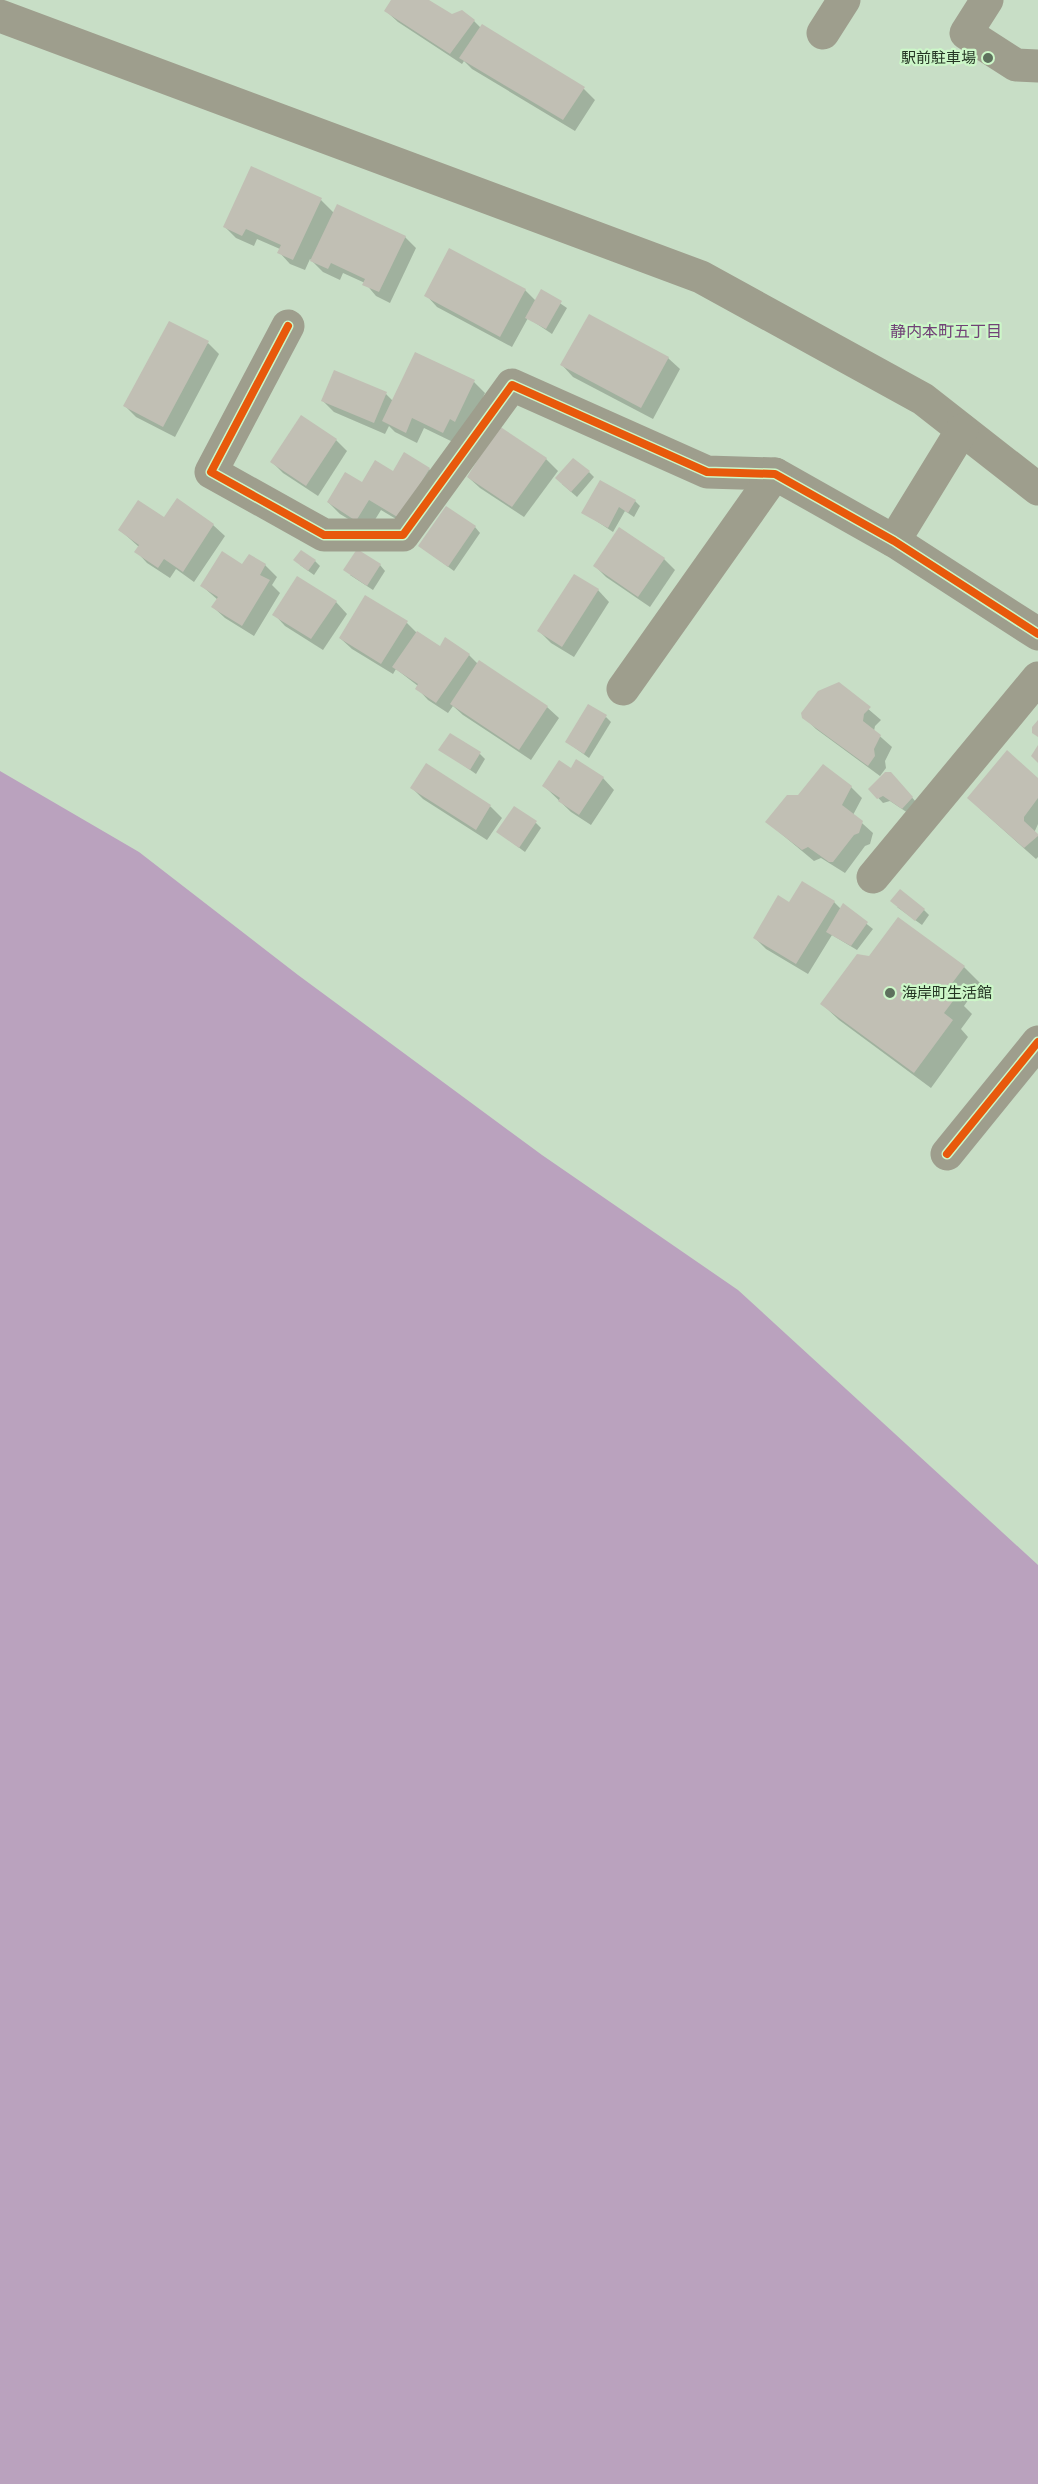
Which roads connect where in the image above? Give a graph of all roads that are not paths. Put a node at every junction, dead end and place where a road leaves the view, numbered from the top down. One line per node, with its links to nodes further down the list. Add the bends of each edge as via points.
1 (844, 0): 4 (street)
2 (987, 0): 5 (street, via 966,33 1016,65)
3 (0, 16): 7 (street, via 701,277 923,399)
4 (823, 33)
5 (1038, 66)
6 (288, 326): 8 (street, via 211,472 324,535 403,535 512,385 707,472)
7 (962, 430): 9 (street); 10 (street)
8 (776, 474): 10 (street); 13 (street)
9 (1038, 489)
10 (894, 542): 11 (street)
11 (1038, 634)
12 (1038, 678): 14 (street)
13 (622, 688)
14 (873, 877)
15 (1038, 1042): 16 (street)
16 (947, 1154)

